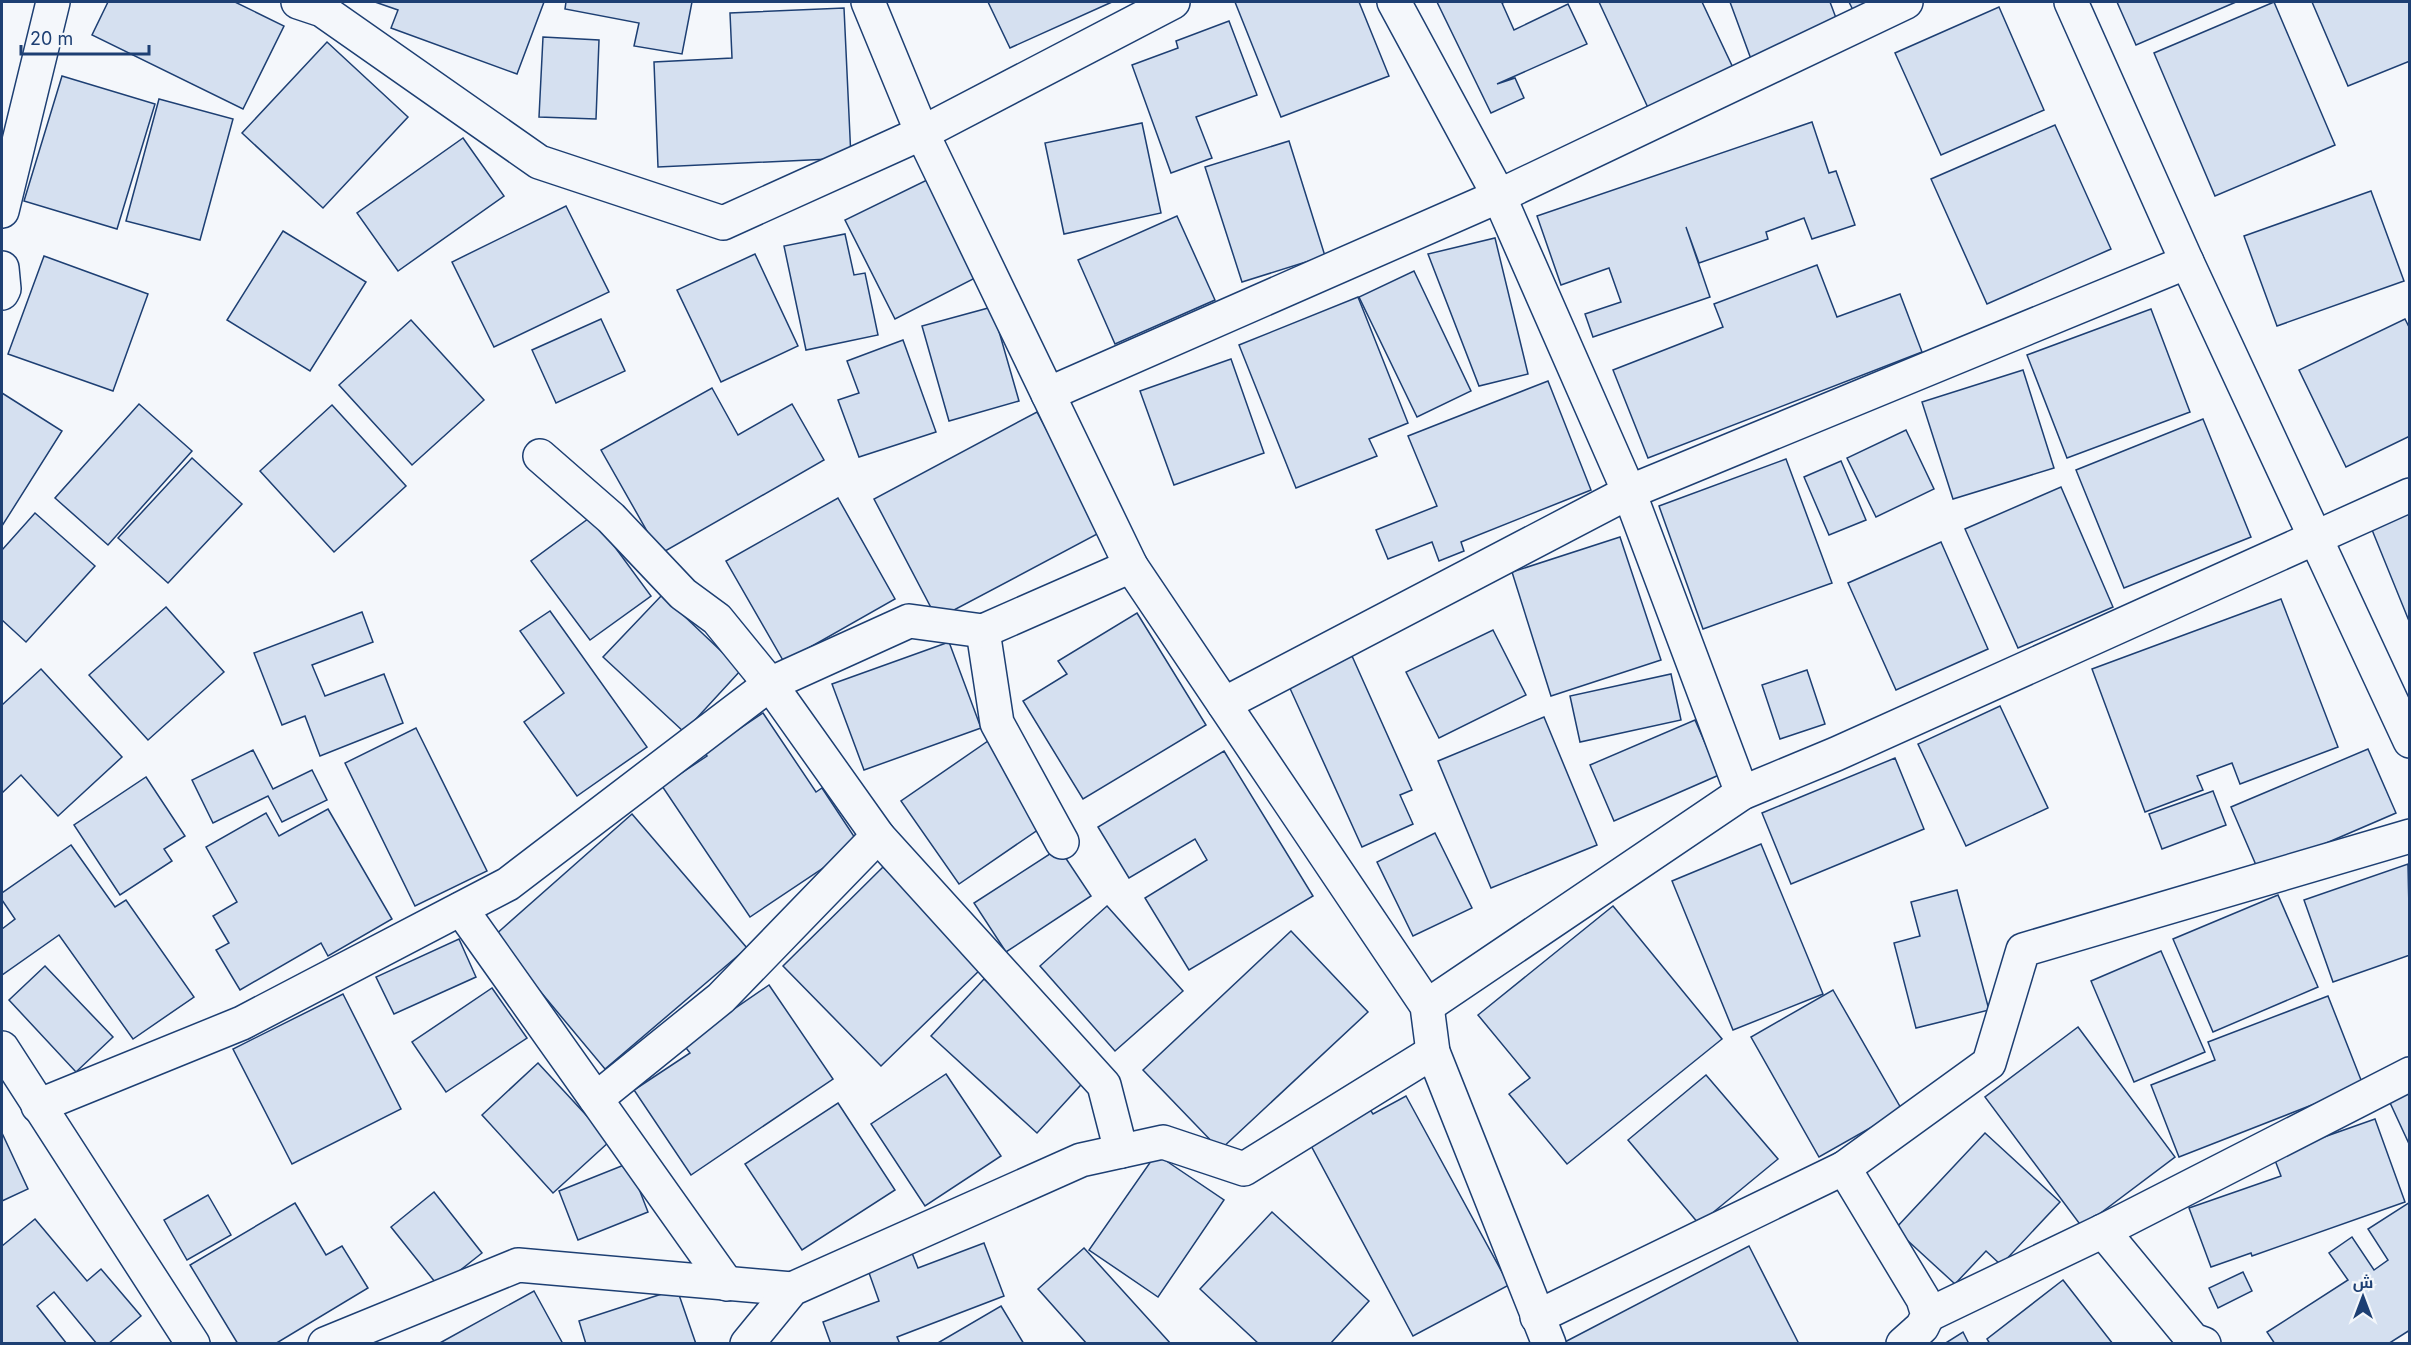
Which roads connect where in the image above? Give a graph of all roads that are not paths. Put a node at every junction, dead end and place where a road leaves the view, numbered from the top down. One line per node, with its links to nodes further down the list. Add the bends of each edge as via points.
1 (53, 2): 10 (street)
2 (298, 2): 8 (street, via 322,10 539,162 723,223)
3 (868, 2): 8 (street)
4 (1173, 2): 8 (street)
5 (1394, 2): 9 (street)
6 (1906, 2): 9 (street)
7 (2071, 2): 11 (street)
8 (922, 133): 14 (street)
9 (1499, 196): 14 (street); 16 (street)
10 (2, 211)
11 (2187, 262): 16 (street); 18 (street)
12 (2, 268): 13 (street)
13 (2, 293)
14 (1048, 394): 19 (street)
15 (540, 456): 21 (street, via 611,518 683,594 717,619)
16 (1629, 492): 22 (street); 24 (street)
17 (2409, 495): 18 (street)
18 (2314, 537): 23 (street); 24 (street)
19 (1131, 566): 20 (street); 22 (street)
20 (982, 631): 21 (street, via 909,621); 27 (street, via 997,723)
21 (770, 684): 25 (street); 28 (street, via 508,884)
22 (1224, 704): 29 (street)
23 (2409, 741)
24 (1742, 793): 29 (street)
25 (878, 836): 33 (street, via 721,998); 35 (street, via 1104,1085)
26 (2409, 836): 36 (street, via 2023,950 1989,1063)
27 (1062, 842)
28 (461, 909): 33 (street); 34 (street, via 242,1023)
29 (1426, 1006): 30 (street)
30 (1433, 1052): 35 (street, via 1244,1169 1163,1142); 41 (street)
31 (5, 1062): 34 (street)
32 (2409, 1074): 37 (street)
33 (596, 1099): 38 (street)
34 (38, 1107): 42 (street)
35 (1121, 1151): 39 (street, via 1081,1160)
36 (1844, 1168): 40 (street, via 1923,1299); 41 (street)
37 (2103, 1231): 40 (street); 46 (street, via 2193,1340)
38 (727, 1284): 39 (street); 43 (street, via 518,1265)
39 (792, 1289): 44 (street)
40 (1928, 1315): 45 (street, via 1922,1327)
41 (1543, 1330)
42 (193, 1344)
43 (325, 1344)
44 (747, 1344)
45 (1903, 1344)
46 (2204, 1344)

